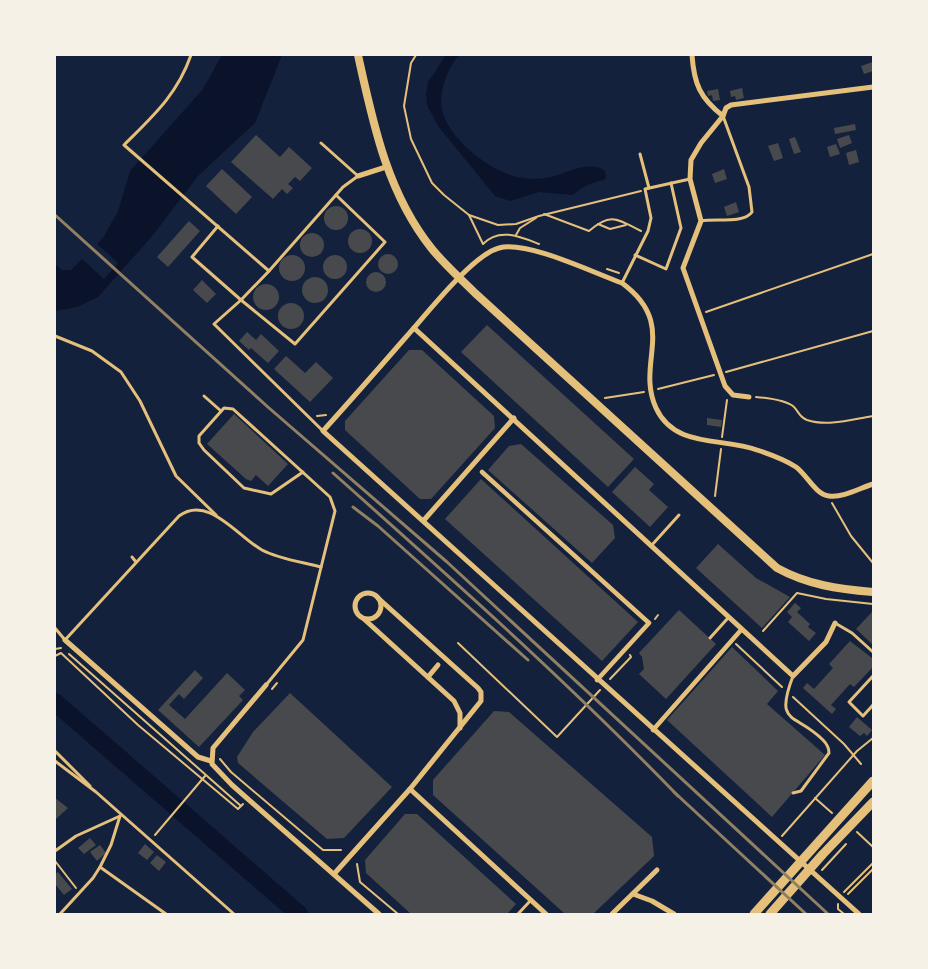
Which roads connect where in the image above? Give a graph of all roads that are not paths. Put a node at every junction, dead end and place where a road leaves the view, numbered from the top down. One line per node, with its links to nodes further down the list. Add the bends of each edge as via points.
1 (191, 55): 15 (lane, via 166,104 124,145)
2 (360, 55): 8 (street)
3 (692, 55): 5 (street, via 696,82 706,102)
4 (873, 87): 5 (street, via 731,104)
5 (723, 116): 10 (street, via 691,160); 14 (lane, via 749,187 752,212 747,217)
6 (321, 143): 9 (lane)
7 (640, 154): 12 (lane)
8 (386, 167): 9 (street); 18 (street, via 402,202 432,249)
9 (358, 176): 13 (lane)
10 (690, 178): 11 (lane); 14 (street)
11 (672, 183): 12 (lane); 16 (lane, via 681,228 666,268)
12 (648, 189): 16 (lane, via 651,218)
13 (336, 195): 17 (lane); 20 (lane, via 384,242 295,344)
14 (701, 221): 24 (street, via 684,268 728,392)
15 (218, 226): 17 (lane); 20 (lane, via 192,257)
16 (635, 256): 19 (lane)
17 (269, 272): 20 (lane)
18 (460, 278): 19 (street, via 486,254 513,246); 21 (street); 38 (street, via 777,568 813,584)
19 (622, 283): 30 (street, via 645,306 652,325 651,391 656,408 674,430 699,440 756,449 796,467 822,494 829,496 837,497)
20 (241, 300): 27 (lane, via 214,324)
21 (414, 328): 26 (street); 27 (street)
22 (55, 336): 32 (lane, via 92,351 121,372 140,401 176,476)
23 (204, 396): 25 (lane)
24 (749, 397)
25 (221, 412): 28 (lane, via 224,408 234,409); 28 (lane, via 199,436 199,443 244,488 271,494)
26 (514, 418): 33 (street); 34 (street)
27 (323, 431): 33 (street)
28 (303, 472): 37 (lane, via 330,497 335,512)
29 (482, 472): 52 (street, via 649,623)
30 (873, 484)
31 (679, 515): 34 (lane)
32 (218, 517): 36 (lane, via 198,509 184,512); 37 (lane, via 262,550)
33 (424, 520): 52 (street)
34 (651, 546): 40 (street)
35 (132, 557): 36 (lane)
36 (136, 562): 46 (lane)
37 (321, 567): 53 (lane, via 303,640)
38 (873, 592)
39 (378, 598): 41 (street, via 382,606 379,614 372,619); 41 (street, via 371,594 359,597 356,609); 55 (street, via 481,692 478,707)
40 (728, 618): 44 (street); 45 (lane)
41 (364, 619): 49 (street)
42 (834, 623): 47 (lane, via 852,633); 50 (street, via 826,642)
43 (55, 628): 46 (lane)
44 (742, 630): 50 (street); 56 (street)
45 (710, 638)
46 (66, 640): 59 (street, via 198,757)
47 (873, 652)
48 (438, 665): 49 (street)
49 (428, 676): 55 (street, via 458,707)
50 (793, 676): 63 (lane, via 787,713 815,732 830,748 828,758 800,791)
51 (873, 676): 54 (lane, via 848,702 863,716)
52 (597, 680): 56 (street)
53 (266, 685): 59 (street, via 216,743)
54 (873, 705)
55 (460, 728): 61 (street)
56 (653, 730): 82 (street)
57 (55, 752): 62 (lane)
58 (55, 761): 62 (lane)
59 (211, 761): 69 (street, via 221,775)
60 (873, 781): 81 (main road)
61 (410, 789): 69 (street); 71 (street)
62 (96, 792): 65 (lane)
63 (793, 793)
64 (873, 802): 72 (main road)
65 (120, 816): 66 (lane, via 76,836); 67 (lane); 75 (lane)
66 (55, 851)
67 (100, 867): 73 (lane); 74 (lane)
68 (656, 870): 70 (street)
69 (334, 874): 76 (street)
70 (633, 894): 79 (street); 80 (street)
71 (531, 900): 77 (lane); 78 (street)
72 (772, 912)
73 (60, 914)
74 (166, 914)
75 (234, 914)
76 (379, 914)
77 (518, 914)
78 (546, 914)
79 (612, 914)
80 (674, 914)
81 (754, 914)
82 (859, 914)

